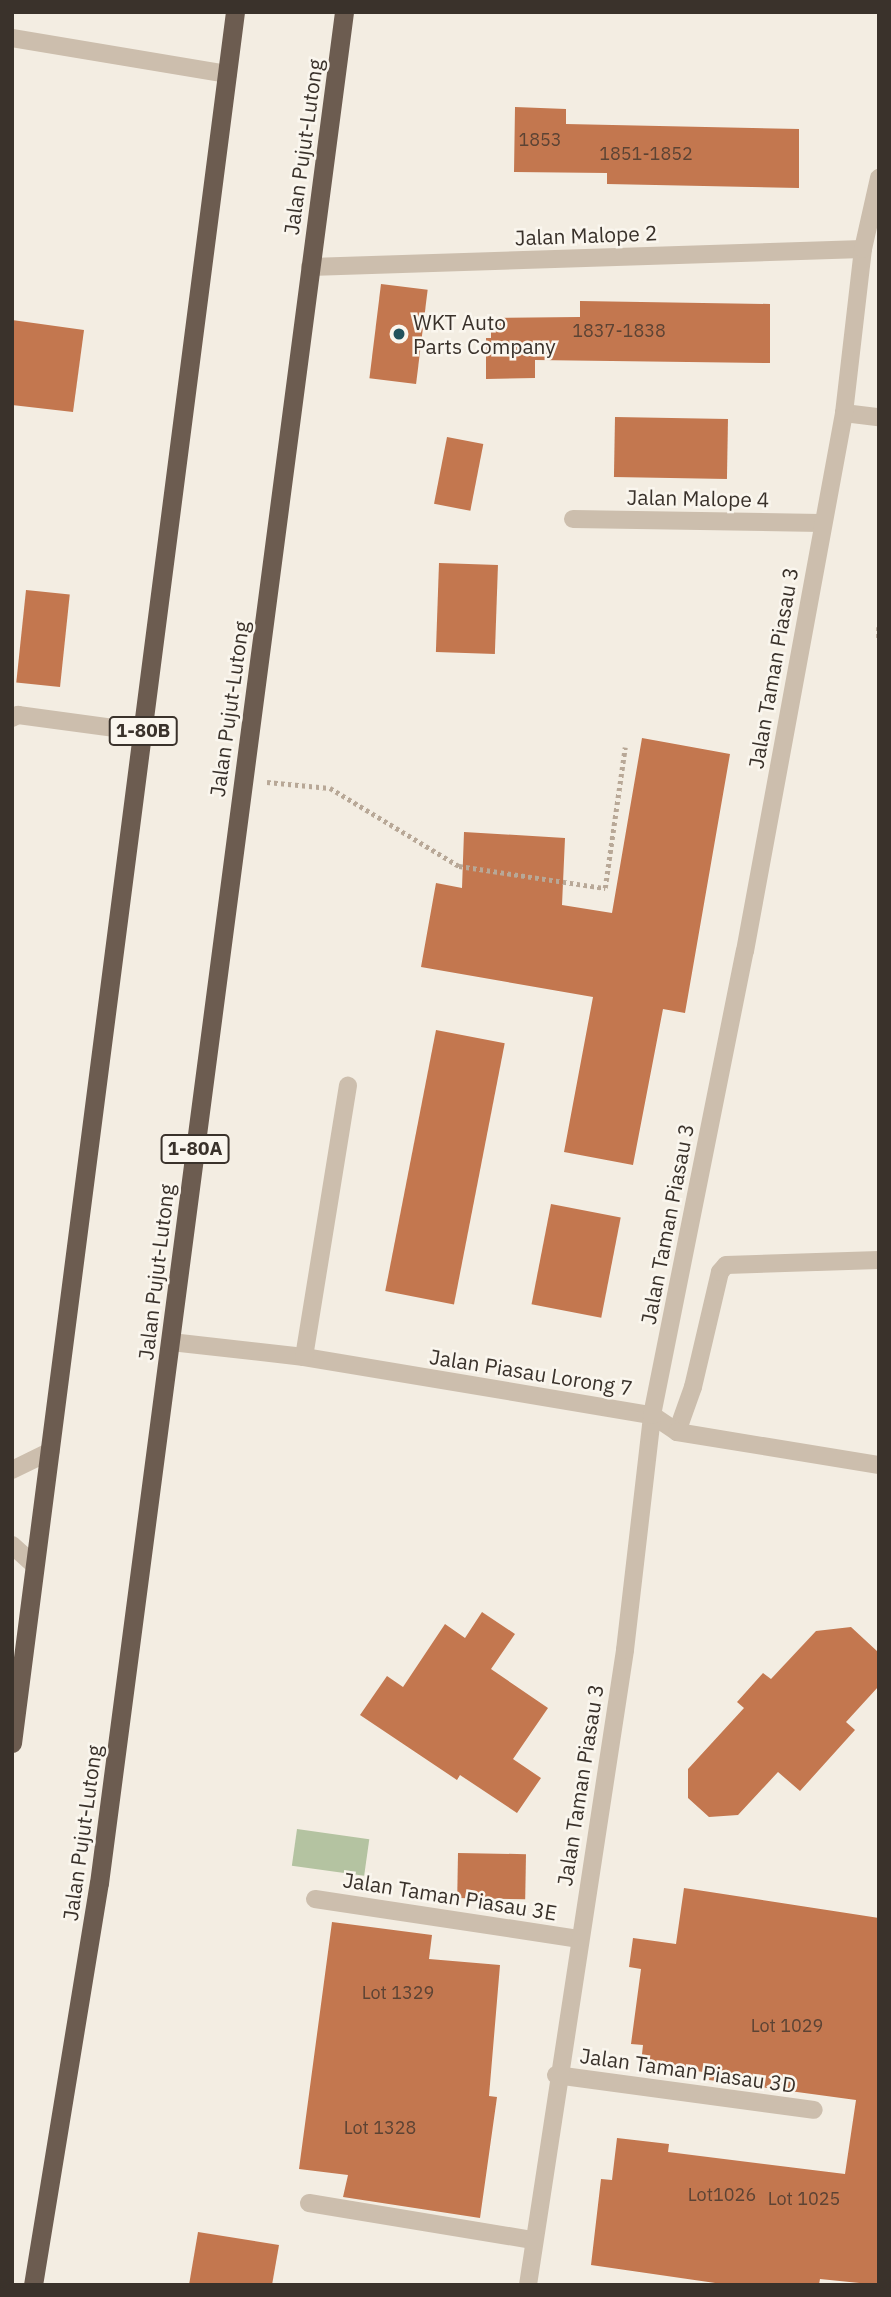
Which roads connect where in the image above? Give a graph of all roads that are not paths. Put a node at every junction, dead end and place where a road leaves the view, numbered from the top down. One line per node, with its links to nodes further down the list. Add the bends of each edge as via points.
1 (235, 12): 4 (highway, 1-80B)
2 (344, 12): 7 (highway, Jalan Pujut-Lutong / 1-80A)
3 (12, 38): 4 (street)
4 (228, 74): 13 (highway, 1-80B)
5 (879, 178): 6 (street, Jalan Taman Piasau 3)
6 (863, 249): 7 (street, Jalan Malope 2); 8 (street, Jalan Taman Piasau 3)
7 (310, 267): 16 (highway, Jalan Pujut-Lutong / 1-80A)
8 (844, 413): 9 (street); 11 (street, Jalan Taman Piasau 3)
9 (879, 417)
10 (573, 519): 11 (street, Jalan Malope 4)
11 (821, 523): 18 (street, Jalan Taman Piasau 3, via 745,951)
12 (12, 718): 13 (street, via 18,715)
13 (143, 732): 20 (highway, 1-80B)
14 (348, 1086): 17 (street)
15 (879, 1260): 19 (street, via 726,1265 720,1272 693,1387)
16 (171, 1342): 17 (street, Jalan Piasau Lorong 7); 32 (highway, Jalan Pujut-Lutong / 1-80A, via 99,1883)
17 (304, 1357): 18 (street, Jalan Piasau Lorong 7)
18 (652, 1415): 19 (street, Jalan Piasau Lorong 7); 27 (street, Jalan Taman Piasau 3, via 625,1650)
19 (677, 1432): 21 (street, Jalan Piasau Lorong 7)
20 (51, 1451): 22 (street); 24 (highway, 1-80B)
21 (879, 1465)
22 (12, 1470)
23 (12, 1545): 24 (street)
24 (36, 1566): 25 (highway, 1-80B)
25 (12, 1743)
26 (315, 1899): 27 (street, Jalan Taman Piasau 3E)
27 (578, 1939): 28 (street, Jalan Taman Piasau 3)
28 (556, 2075): 29 (street, Jalan Taman Piasau 3D); 31 (street, Jalan Taman Piasau 3)
29 (814, 2110)
30 (309, 2203): 31 (street)
31 (534, 2240): 33 (street, Jalan Taman Piasau 3)
32 (33, 2285)
33 (527, 2285)

